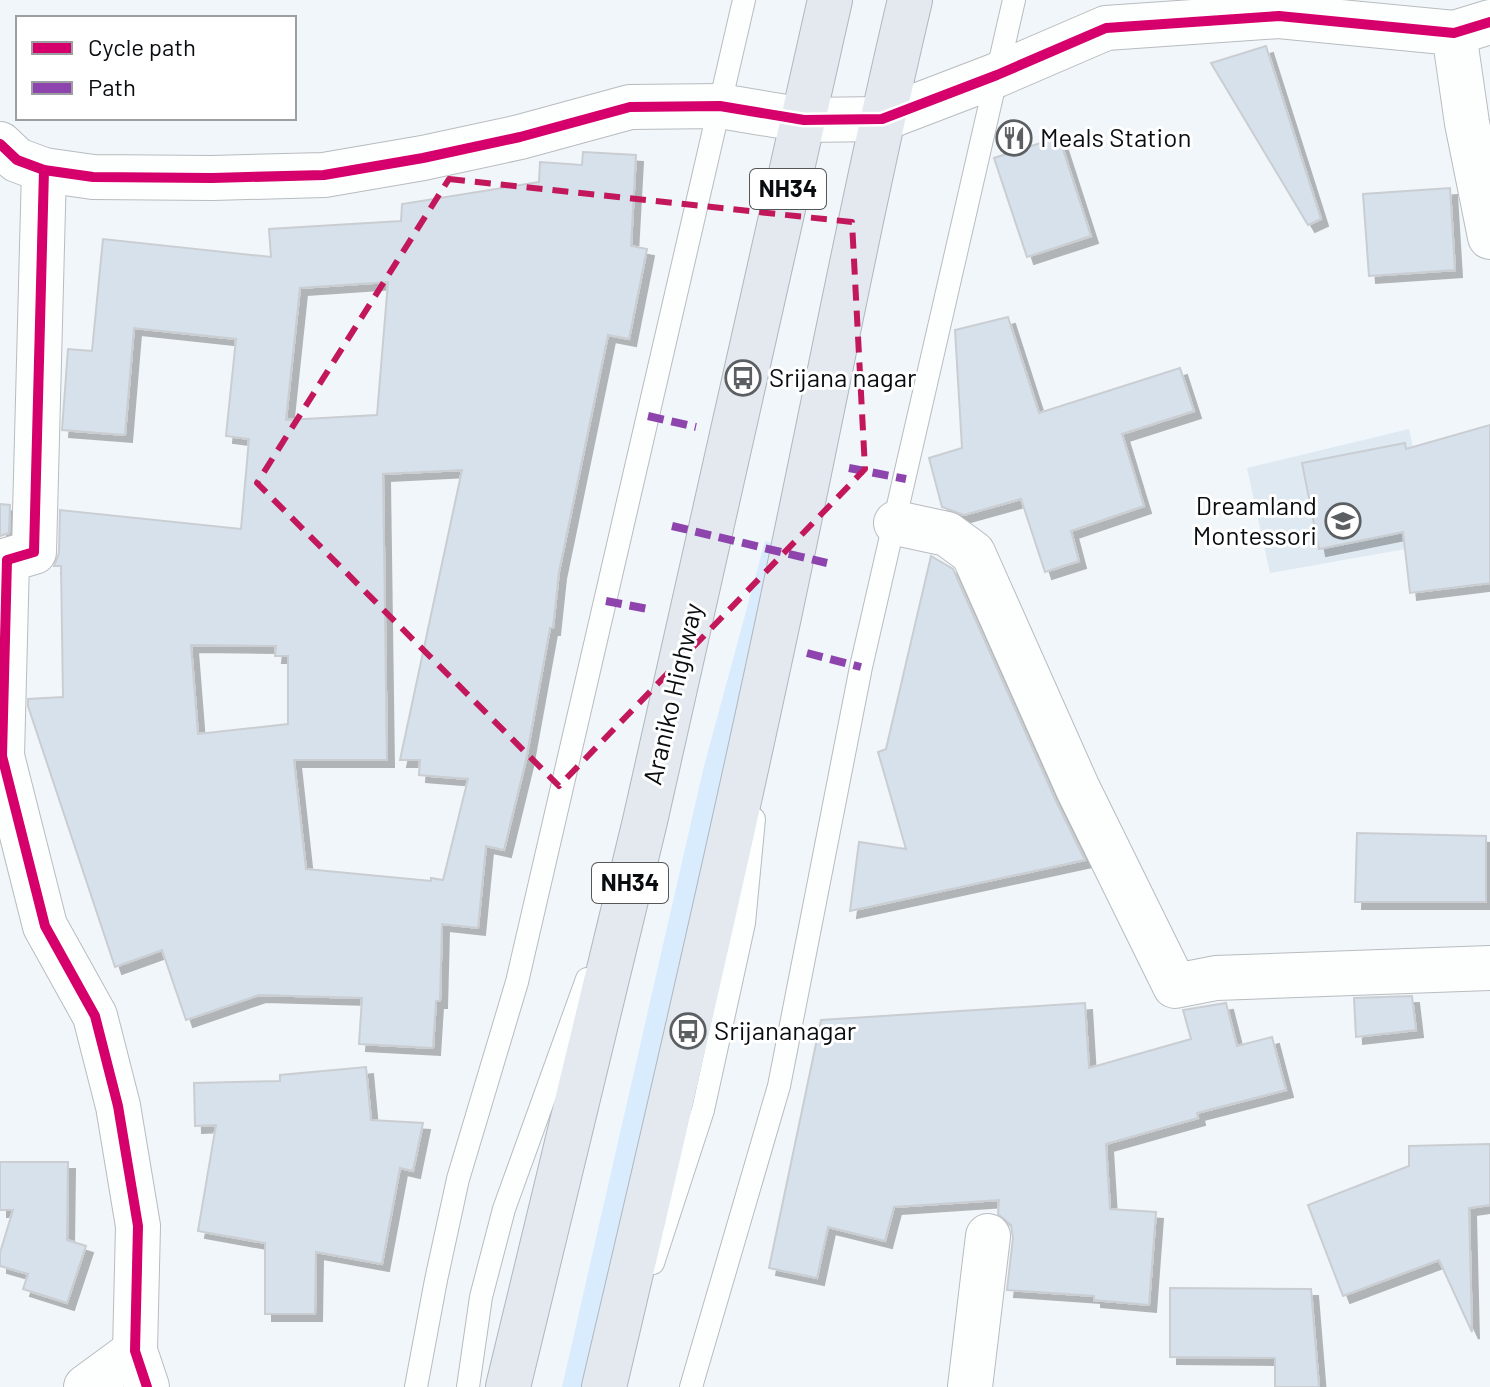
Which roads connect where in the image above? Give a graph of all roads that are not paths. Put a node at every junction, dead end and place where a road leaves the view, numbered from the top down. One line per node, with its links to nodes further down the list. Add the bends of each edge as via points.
1 (744, 0): 7 (lane)
2 (830, 0): 9 (highway, Araniko Highway / NH34)
3 (910, 0): 8 (highway, NH34)
4 (1014, 0): 6 (lane)
5 (1472, 27): 6 (street, via 1279,16 1106,28); 12 (street, via 1467,123)
6 (997, 75): 8 (street); 13 (lane)
7 (720, 106): 9 (street); 11 (street, via 630,107 520,137 324,175 93,177); 20 (lane, via 517,982 458,1179)
8 (882, 119): 9 (street); 23 (highway, NH34, via 769,662)
9 (804, 120): 15 (highway, Araniko Highway / NH34)
10 (0, 144): 11 (street, via 17,160)
11 (44, 170): 14 (street, via 34,552 7,560)
12 (1490, 237)
13 (896, 523): 16 (street, via 947,534 973,553 1078,789 1175,986 1216,978); 24 (lane, via 861,667 779,1086)
14 (1, 756): 18 (street, via 45,926 95,1016 118,1106 138,1226)
15 (645, 821): 21 (lane, via 504,1209 481,1297); 22 (highway, Araniko Highway / NH34)
16 (1490, 968)
17 (988, 1236): 25 (street)
18 (141, 1369): 19 (street)
19 (86, 1387)
20 (416, 1387)
21 (468, 1387)
22 (508, 1387)
23 (606, 1387)
24 (691, 1387)
25 (970, 1387)

